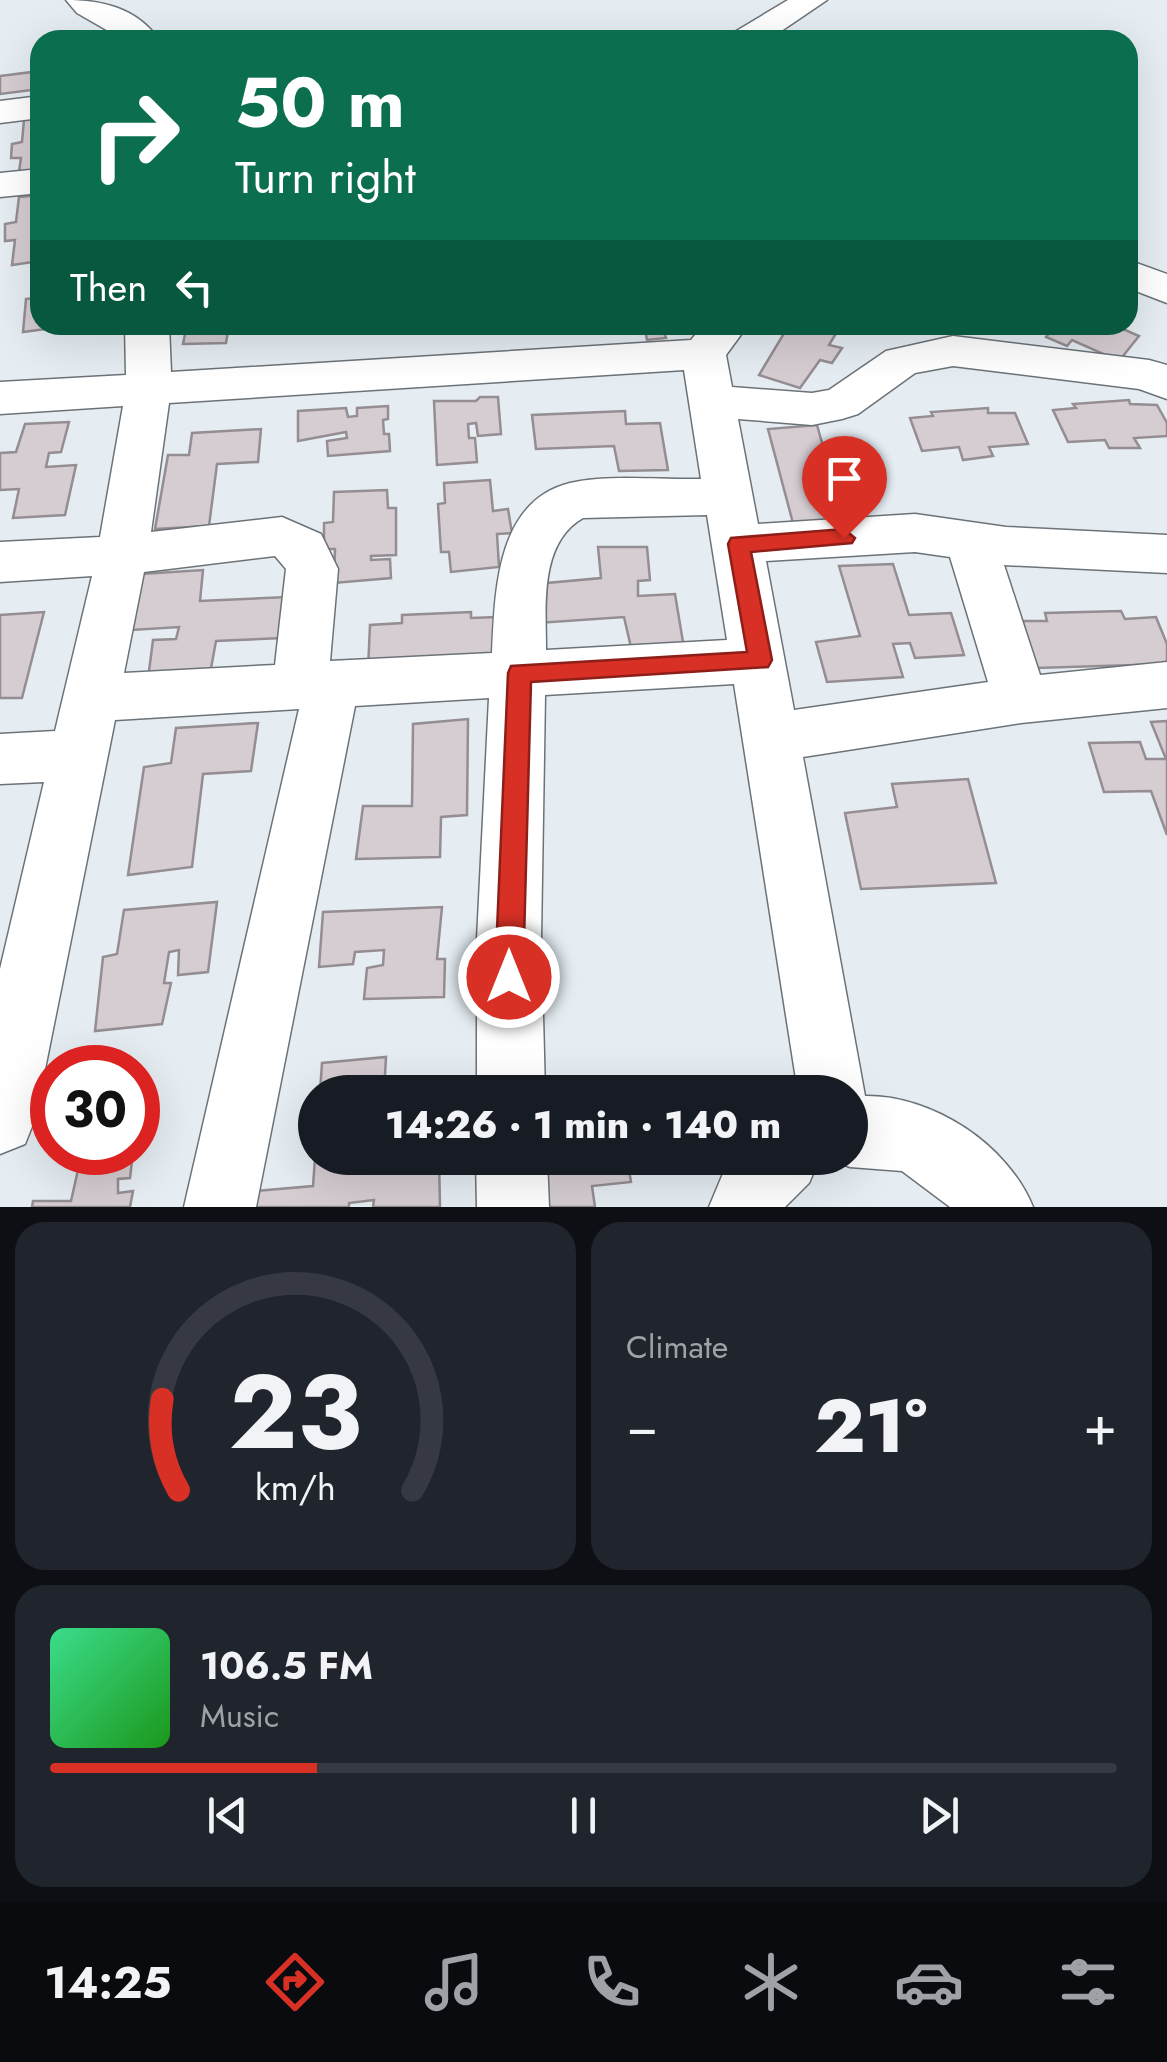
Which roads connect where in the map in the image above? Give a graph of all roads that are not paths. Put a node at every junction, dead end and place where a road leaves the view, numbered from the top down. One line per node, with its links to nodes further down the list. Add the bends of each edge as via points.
1 (82, 0): 3 (street)
2 (812, 0): 4 (street)
3 (132, 30)
4 (762, 30)
5 (30, 108): 6 (street)
6 (0, 112)
7 (30, 182): 8 (street)
8 (0, 185)
9 (1138, 277): 10 (street)
10 (1167, 290)
11 (148, 335): 14 (street)
12 (714, 360): 13 (street, via 812,408 842,403 902,361 953,351 1149,376); 14 (street); 16 (street)
13 (1167, 384)
14 (149, 388): 15 (street); 19 (street)
15 (0, 398)
16 (734, 520): 17 (street); 21 (street); 22 (street, via 574,500 552,514 533,540 521,582)
17 (970, 540): 18 (street); 26 (street)
18 (1167, 554)
19 (122, 555): 20 (street); 23 (street, via 282,536 303,548 312,570); 25 (street)
20 (0, 562)
21 (760, 660): 22 (street); 27 (street)
22 (520, 673): 23 (street); 31 (street, via 508,939)
23 (316, 685): 25 (street); 37 (street)
24 (1167, 685): 26 (street)
25 (90, 698): 28 (street)
26 (1020, 700): 27 (street)
27 (769, 738): 32 (street)
28 (77, 755): 29 (street); 30 (street)
29 (0, 758)
30 (9, 1030): 33 (street)
31 (511, 1075)
32 (829, 1075)
33 (0, 1120)
34 (868, 1132): 40 (street, via 889,1133 939,1152)
35 (512, 1175): 38 (street)
36 (766, 1175): 39 (street)
37 (220, 1207)
38 (513, 1207)
39 (745, 1207)
40 (997, 1207)

